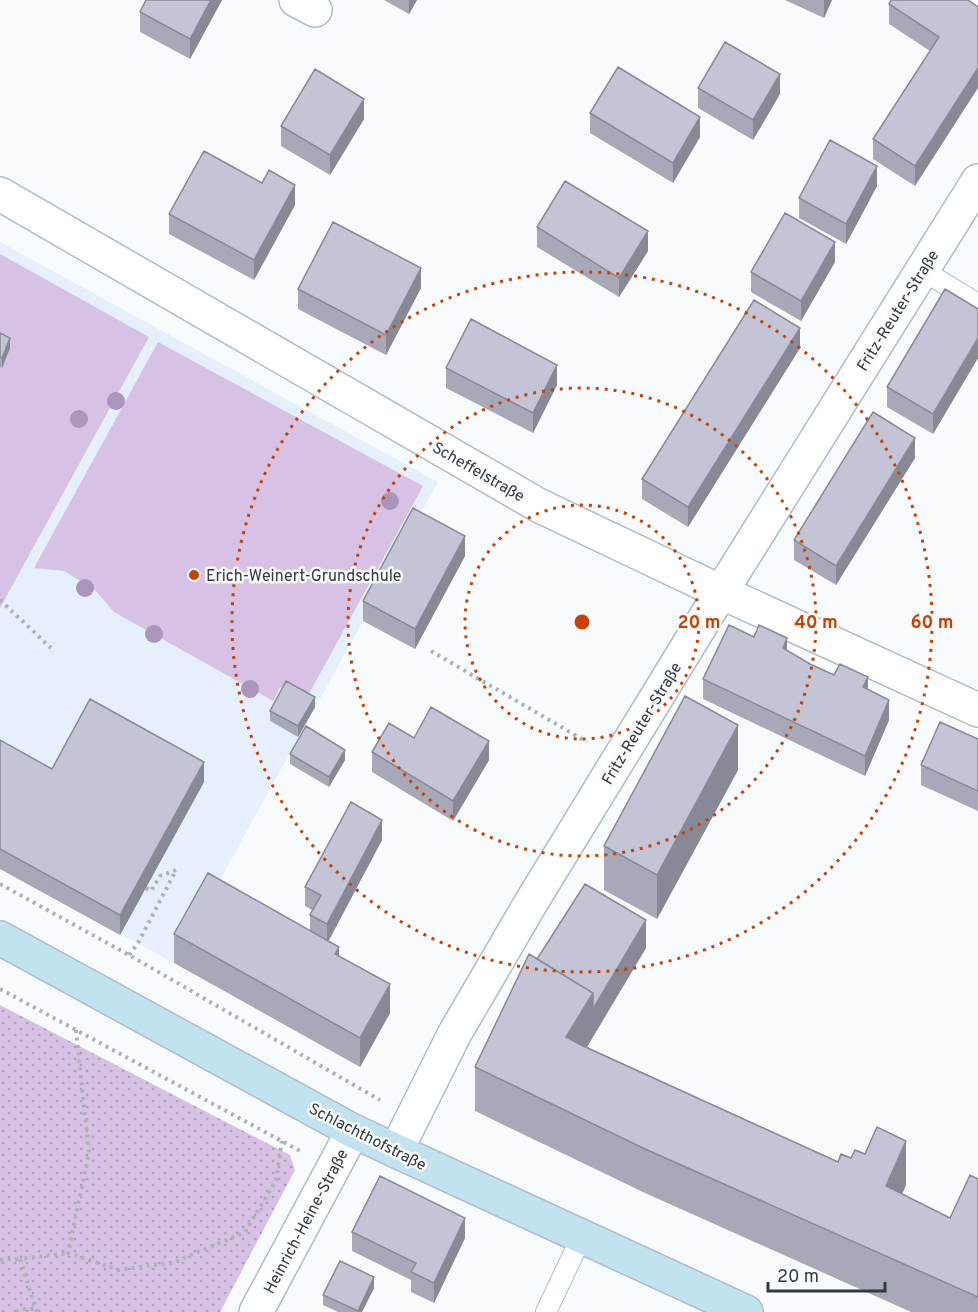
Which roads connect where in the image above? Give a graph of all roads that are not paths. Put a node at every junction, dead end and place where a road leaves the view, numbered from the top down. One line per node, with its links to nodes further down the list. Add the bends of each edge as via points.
1 (978, 181): 3 (street, Fritz-Reuter-Straße)
2 (0, 194): 5 (street, Scheffelstraße, via 538,505)
3 (922, 270): 4 (lane); 5 (street, Fritz-Reuter-Straße)
4 (978, 304)
5 (721, 592): 6 (street, Scheffelstraße); 9 (street, Fritz-Reuter-Straße, via 454,1033)
6 (978, 710)
7 (0, 938): 8 (street, Schlachthofstraße)
8 (353, 1131): 9 (street, Schlachthofstraße); 11 (street, Heinrich-Heine-Straße)
9 (396, 1151): 10 (street, Schlachthofstraße)
10 (582, 1236): 12 (lane); 13 (street, Schlachthofstraße)
11 (256, 1312)
12 (546, 1312)
13 (746, 1312)

